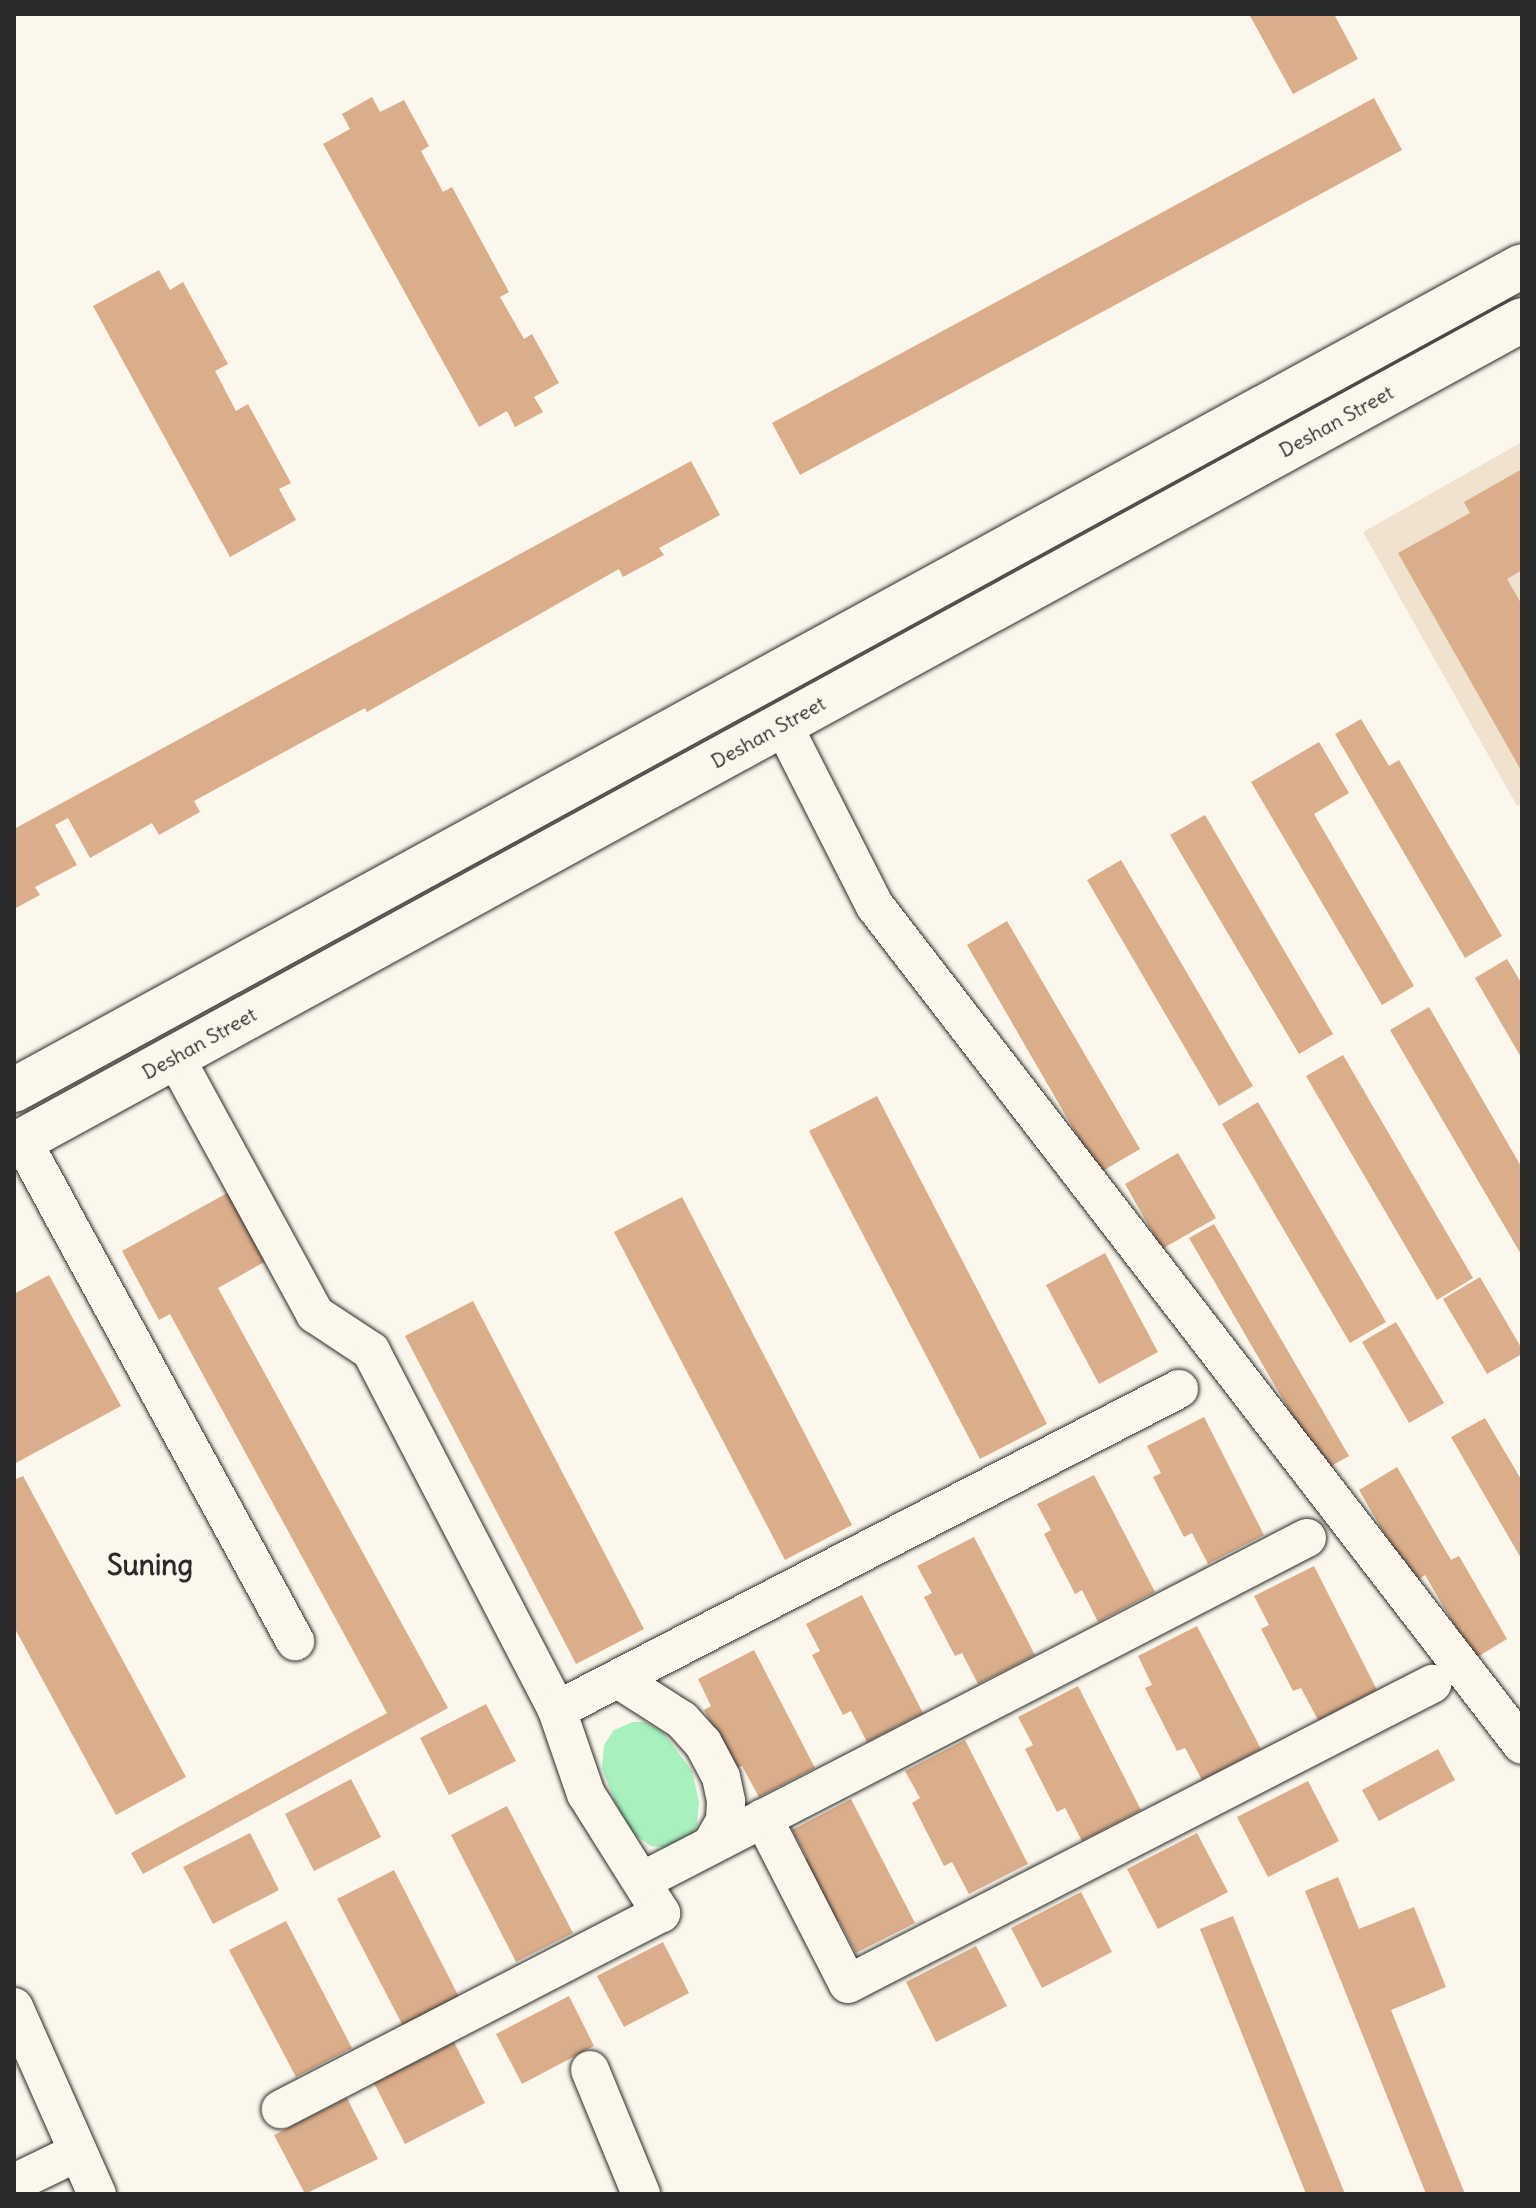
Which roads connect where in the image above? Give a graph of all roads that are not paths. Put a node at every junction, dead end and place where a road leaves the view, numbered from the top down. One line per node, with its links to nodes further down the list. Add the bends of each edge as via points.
1 (1522, 266): 5 (main road)
2 (1522, 320): 3 (main road, Deshan Street)
3 (782, 723): 4 (main road, Deshan Street); 13 (street, via 875,906)
4 (175, 1057): 6 (main road, Deshan Street); 12 (street, via 315,1314 371,1351)
5 (14, 1090)
6 (18, 1142): 9 (street)
7 (1179, 1389): 10 (street)
8 (1307, 1538): 14 (street)
9 (295, 1641)
10 (618, 1679): 12 (street); 15 (street, via 682,1720 703,1743 721,1777 726,1801 725,1821)
11 (1432, 1684): 14 (street, via 848,1984)
12 (557, 1710): 16 (street, via 586,1794)
13 (1522, 1745)
14 (763, 1818): 15 (street)
15 (711, 1845): 16 (street)
16 (644, 1880): 19 (street, via 661,1913)
17 (14, 2007): 20 (street)
18 (590, 2070): 23 (street)
19 (281, 2109)
20 (78, 2152): 21 (street); 22 (street)
21 (14, 2183)
22 (97, 2194)
23 (641, 2194)

